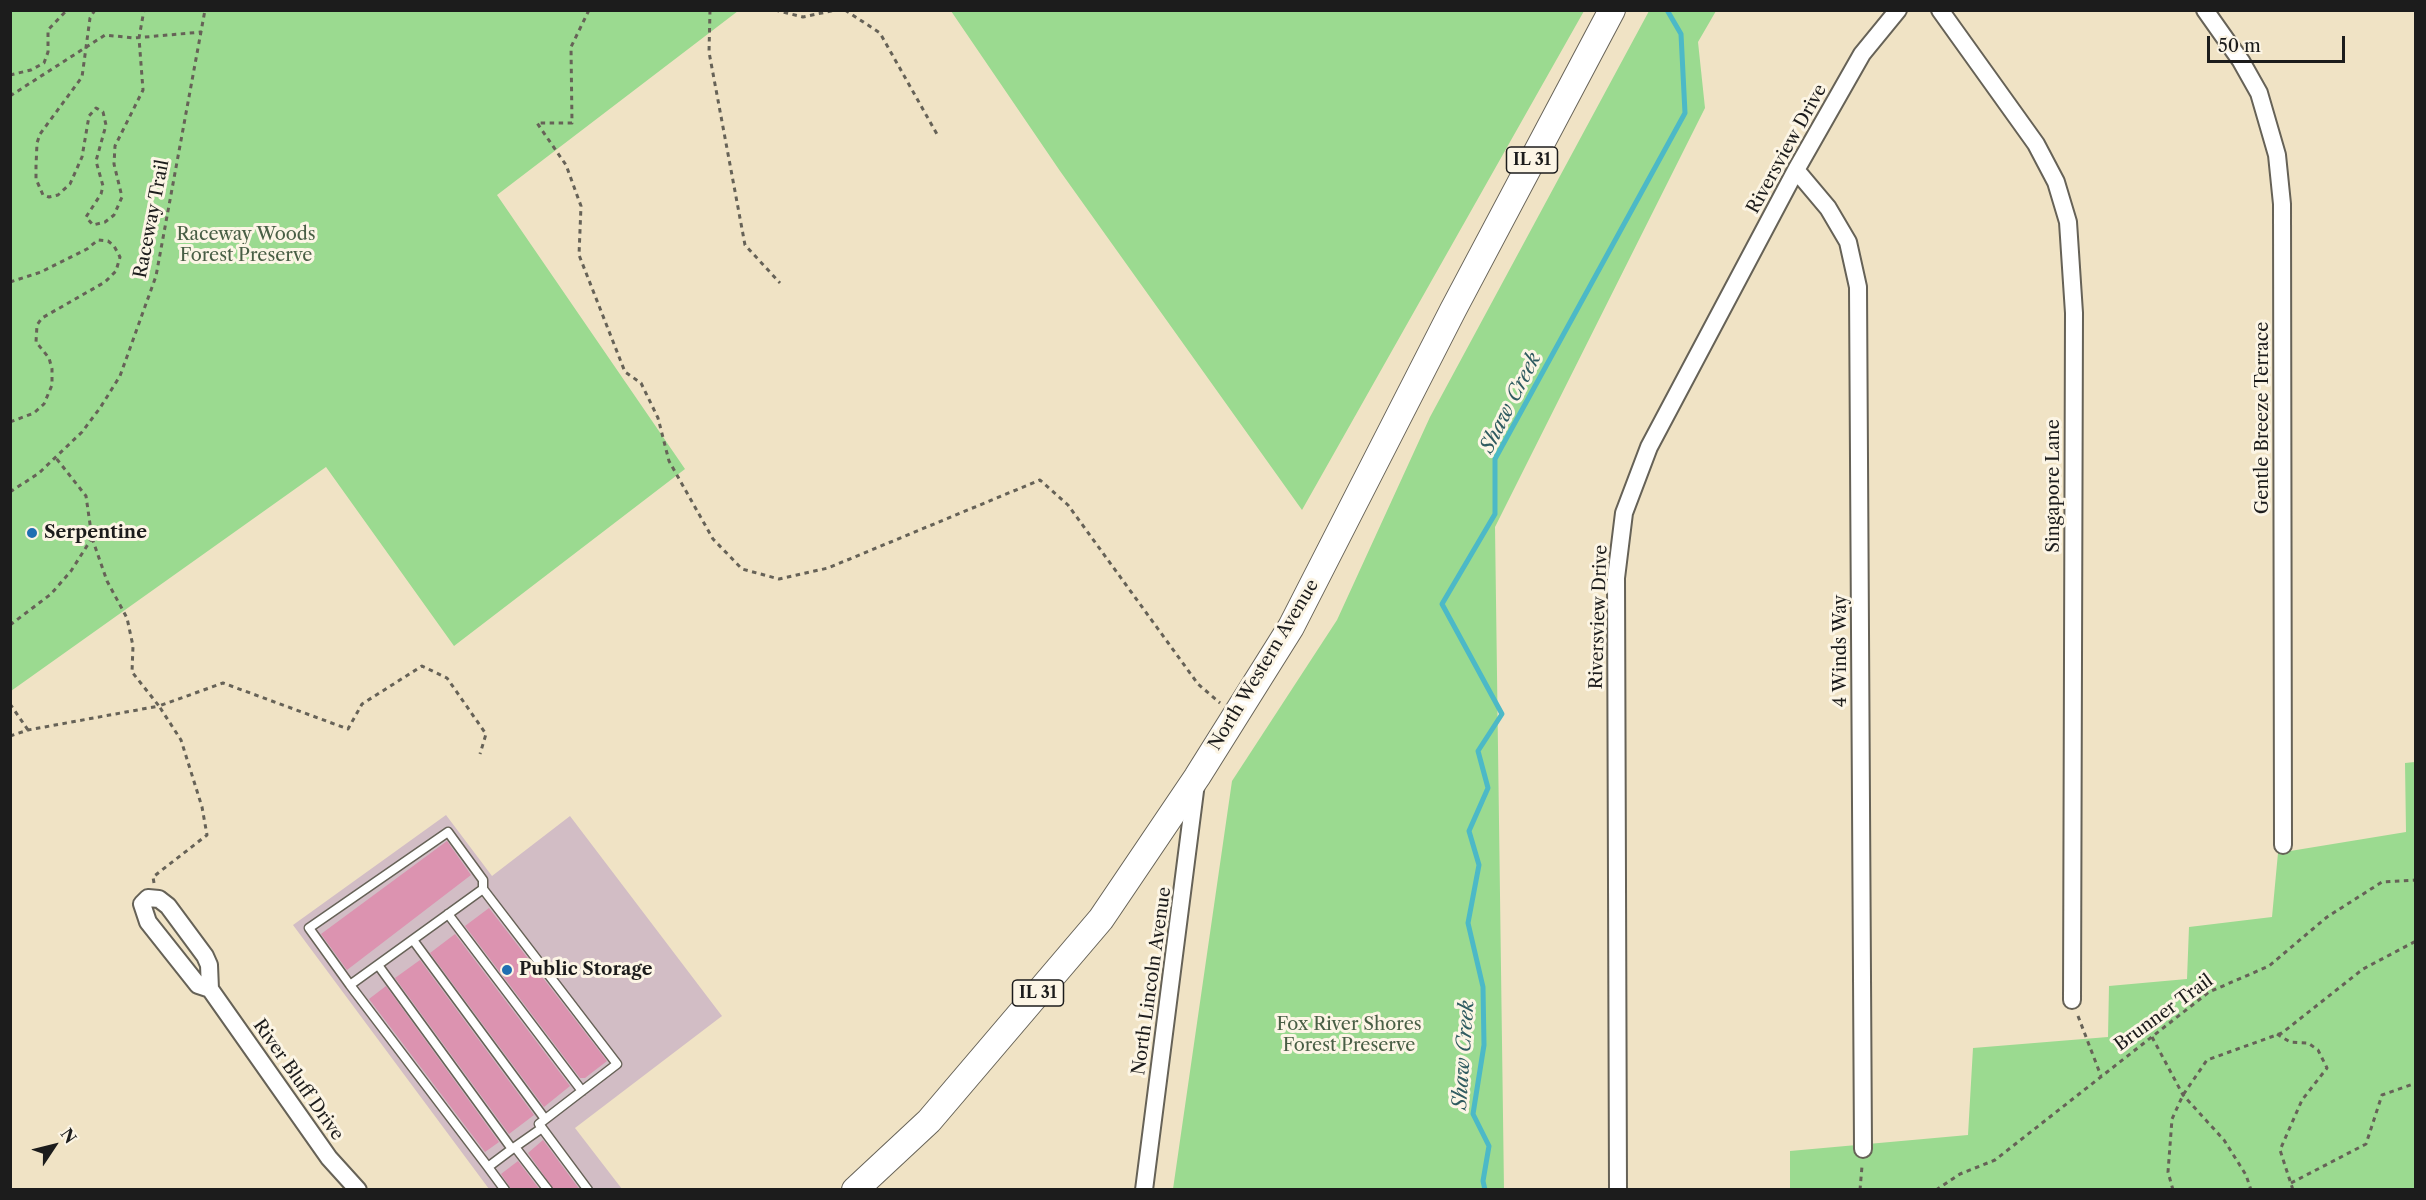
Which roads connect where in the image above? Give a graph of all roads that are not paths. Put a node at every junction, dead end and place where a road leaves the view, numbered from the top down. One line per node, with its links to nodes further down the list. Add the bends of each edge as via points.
1 (1612, 10): 6 (main road, North Western Avenue / IL 31, via 1291,627)
2 (1898, 10): 5 (street, Riversview Drive, via 1862,54)
3 (1940, 10): 14 (street, Singapore Lane, via 2036,144 2056,182 2068,222 2074,313)
4 (2205, 10): 7 (street, Gentle Breeze Terrace, via 2259,93 2278,165 2282,235)
5 (1796, 170): 18 (street, 4 Winds Way, via 1828,208 1848,242 1858,287); 26 (street, Riversview Drive, via 1649,447 1624,513 1616,578)
6 (1197, 777): 24 (main road, North Western Avenue / IL 31, via 1101,919 928,1121); 25 (street, North Lincoln Avenue)
7 (2283, 845)
8 (483, 889): 9 (lane); 12 (lane, via 483,880 448,832 309,928); 15 (lane, via 616,1064)
9 (448, 914): 10 (lane); 15 (lane)
10 (413, 940): 11 (lane); 16 (lane)
11 (378, 965): 12 (lane); 17 (lane)
12 (350, 986): 19 (lane)
13 (210, 988): 13 (street, River Bluff Drive, via 198,985 187,974 148,922 142,903 148,898 159,899 168,906 205,956); 20 (street, River Bluff Drive, via 329,1158)
14 (2072, 1000)
15 (582, 1091): 16 (lane)
16 (543, 1123): 17 (lane); 23 (lane)
17 (513, 1148): 19 (lane); 22 (lane)
18 (1863, 1149)
19 (488, 1167): 21 (lane)
20 (358, 1190)
21 (505, 1190)
22 (548, 1190)
23 (588, 1190)
24 (855, 1190)
25 (1144, 1190)
26 (1618, 1190)

